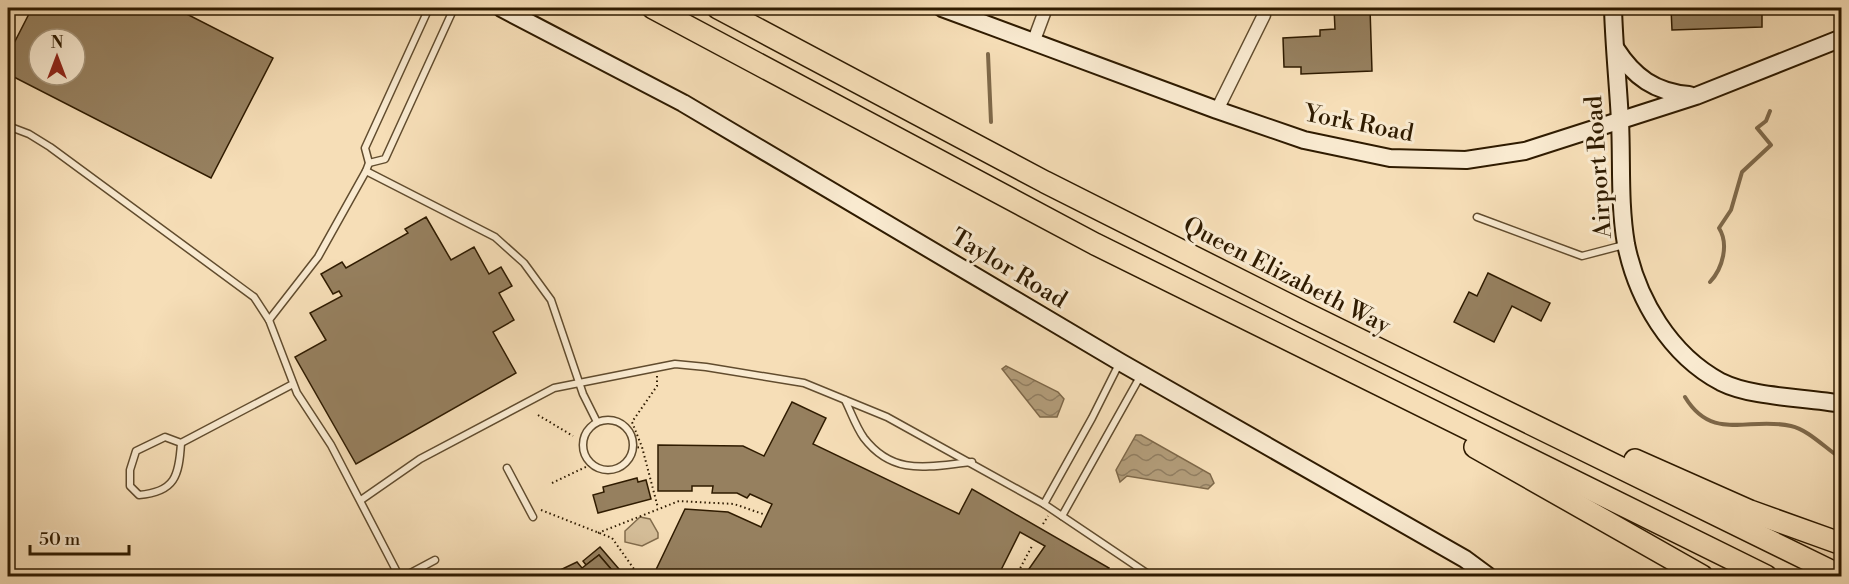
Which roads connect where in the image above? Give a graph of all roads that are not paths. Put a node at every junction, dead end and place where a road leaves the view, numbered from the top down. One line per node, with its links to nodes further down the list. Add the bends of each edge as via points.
1 (429, 8): 17 (lane, via 365,148)
2 (454, 8): 17 (lane, via 385,159)
3 (501, 8): 24 (main road, Taylor Road, via 683,103)
4 (653, 8): 23 (highway, via 1095,244)
5 (718, 8): 21 (highway, Queen Elizabeth Way, via 1045,182)
6 (942, 8): 11 (main road, York Road)
7 (1046, 8): 11 (street)
8 (1263, 8): 14 (street)
9 (1613, 8): 12 (main road, Airport Road)
10 (1842, 38): 13 (main road, York Road)
11 (1033, 43): 14 (main road, York Road)
12 (1614, 45): 13 (main road, via 1627,67 1647,84 1670,94); 15 (main road, Airport Road)
13 (1696, 96): 15 (main road, York Road)
14 (1216, 110): 15 (main road, York Road, via 1304,140 1390,158 1466,160 1525,151)
15 (1620, 122): 20 (main road, Airport Road)
16 (8, 126): 22 (lane, via 50,147 238,283 254,297)
17 (369, 163): 18 (lane)
18 (366, 171): 22 (lane, via 318,257); 26 (lane, via 495,237 524,263 551,300)
19 (1477, 217): 20 (lane, via 1582,256)
20 (1627, 244): 29 (main road, Airport Road, via 1639,285 1660,328 1694,364 1722,382 1759,392)
21 (1303, 312): 38 (highway, via 1750,511); 46 (highway, Queen Elizabeth Way)
22 (269, 320): 27 (lane)
23 (1263, 327): 44 (highway); 45 (highway)
24 (1120, 362): 25 (main road, Taylor Road); 35 (lane)
25 (1142, 373): 37 (lane); 43 (main road, Taylor Road, via 1465,558)
26 (580, 382): 28 (lane, via 675,364 804,383); 30 (lane); 34 (lane, via 554,388 430,454)
27 (293, 384): 31 (lane); 34 (lane)
28 (845, 399): 32 (lane); 32 (lane, via 864,438 891,463 917,467)
29 (1842, 404)
30 (597, 422): 30 (lane, via 583,442 586,458 606,470 621,466 633,448 626,428 612,420)
31 (182, 443): 31 (lane, via 165,436 136,452 130,486 139,495 154,494 172,483 179,471)
32 (972, 462): 35 (lane)
33 (507, 468): 36 (lane)
34 (361, 500): 40 (lane, via 384,553)
35 (1044, 504): 37 (lane)
36 (533, 516)
37 (1062, 516): 42 (lane)
38 (1842, 544)
39 (435, 560): 41 (lane)
40 (399, 576)
41 (405, 576)
42 (1151, 576)
43 (1488, 576)
44 (1702, 576)
45 (1766, 576)
46 (1841, 576)

